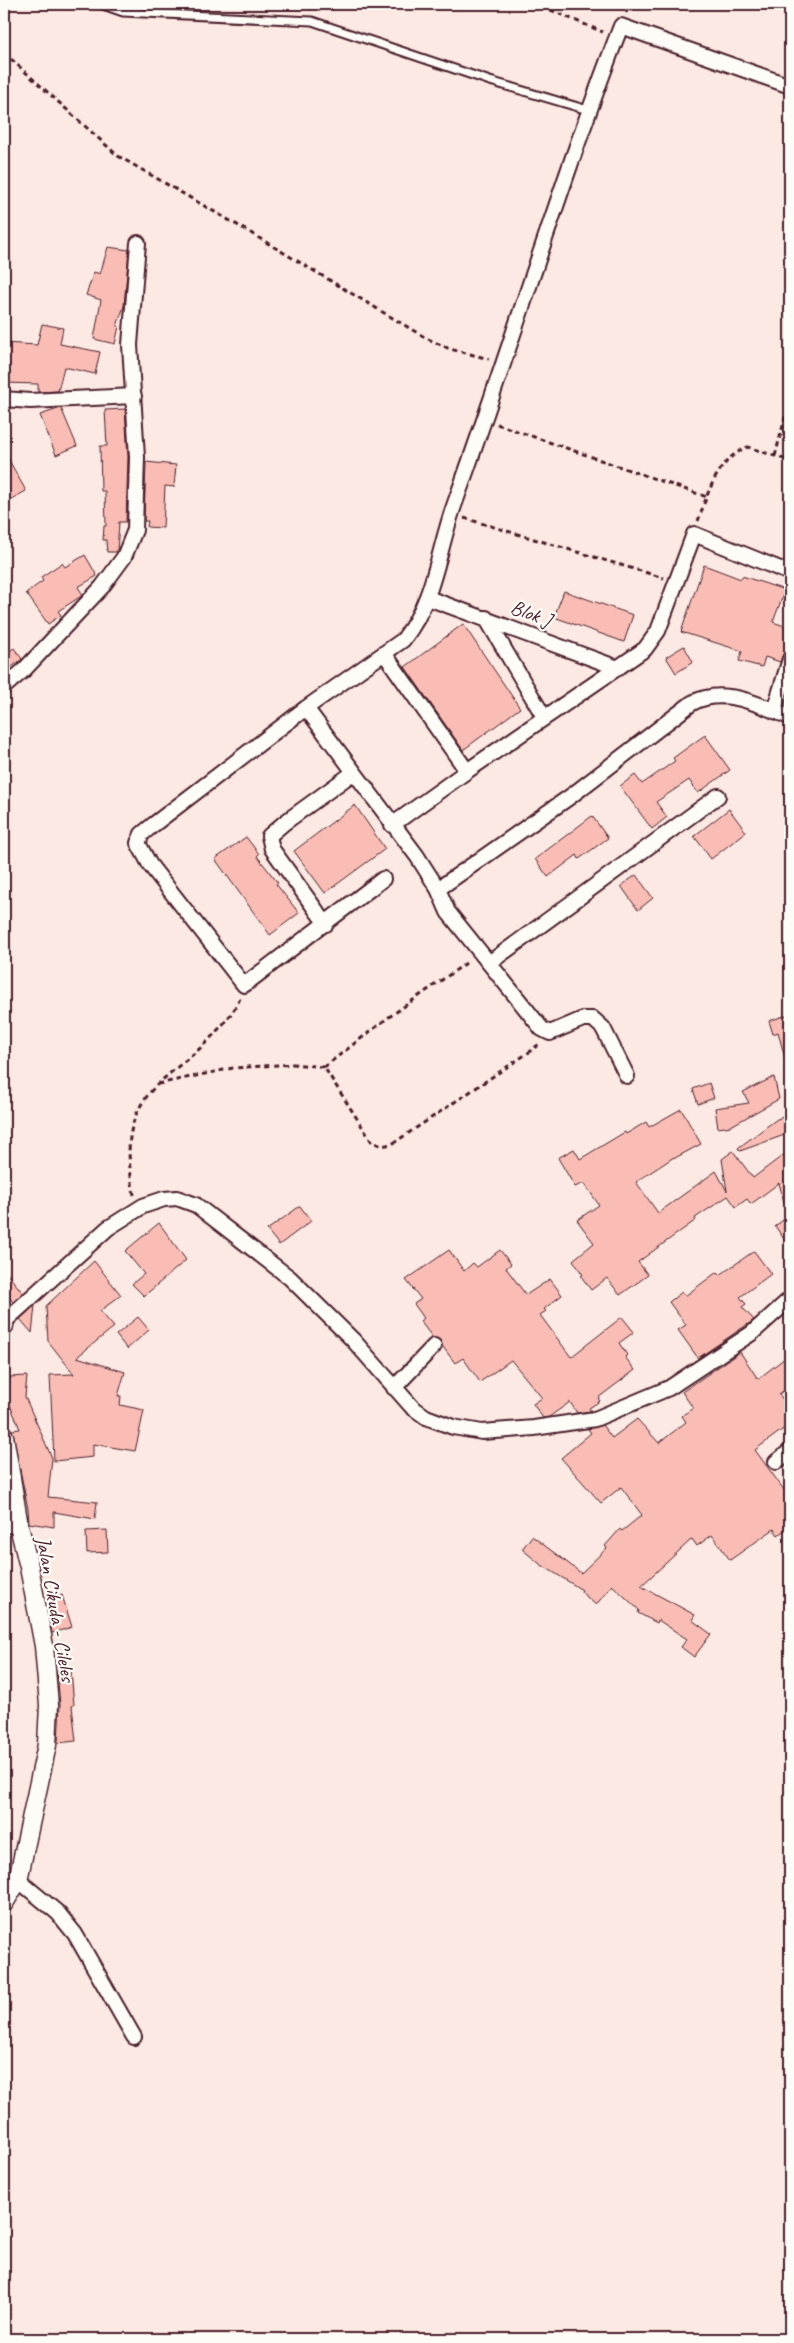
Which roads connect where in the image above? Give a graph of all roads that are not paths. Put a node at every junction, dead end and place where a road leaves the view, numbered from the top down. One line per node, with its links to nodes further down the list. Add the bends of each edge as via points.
1 (100, 4): 3 (lane, via 122,12 312,21)
2 (790, 86): 3 (street, via 621,26)
3 (588, 110): 8 (street, via 451,514)
4 (138, 243): 5 (street, via 130,345)
5 (134, 396): 6 (street, via 30,401); 13 (street, via 137,457 135,530 128,550 102,587)
6 (4, 399)
7 (790, 572): 12 (street, via 694,534 658,631 645,649)
8 (428, 598): 9 (street, Blok J); 10 (street, via 403,640)
9 (486, 618): 12 (street, Blok J); 16 (street)
10 (384, 652): 14 (street); 18 (street)
11 (790, 659): 15 (street)
12 (618, 668): 16 (street)
13 (4, 687)
14 (306, 708): 19 (street); 24 (street, via 153,825 142,834 138,843 150,865 244,985)
15 (774, 711): 17 (street); 23 (street, via 731,696 713,695 696,701 571,796)
16 (544, 717): 18 (street)
17 (790, 717)
18 (467, 771): 21 (street)
19 (353, 773): 21 (street); 24 (street, via 269,836 272,849)
20 (718, 796): 25 (street)
21 (392, 825): 23 (street)
22 (383, 880): 24 (street)
23 (438, 889): 25 (street, via 448,912)
24 (326, 924)
25 (486, 958): 26 (street, via 542,1029 550,1033 583,1019 592,1019 603,1028)
26 (627, 1076)
27 (790, 1299): 31 (street, via 752,1333 669,1388 596,1419 482,1432 426,1417)
28 (4, 1321): 29 (street); 31 (street, via 108,1228 136,1210 176,1198 196,1205 290,1278 353,1340)
29 (4, 1326)
30 (434, 1346): 31 (street)
31 (394, 1388)
32 (4, 1436): 35 (street, Jalan Cikuda - Cileles)
33 (790, 1451): 34 (street)
34 (776, 1462)
35 (11, 1526): 36 (street, Jalan Cikuda - Cileles, via 29,1567 44,1646 49,1705 47,1745)
36 (18, 1880): 37 (street, Jalan Cikuda - Cileles); 38 (street, via 58,1913 75,1934)
37 (4, 1903)
38 (134, 2037)

